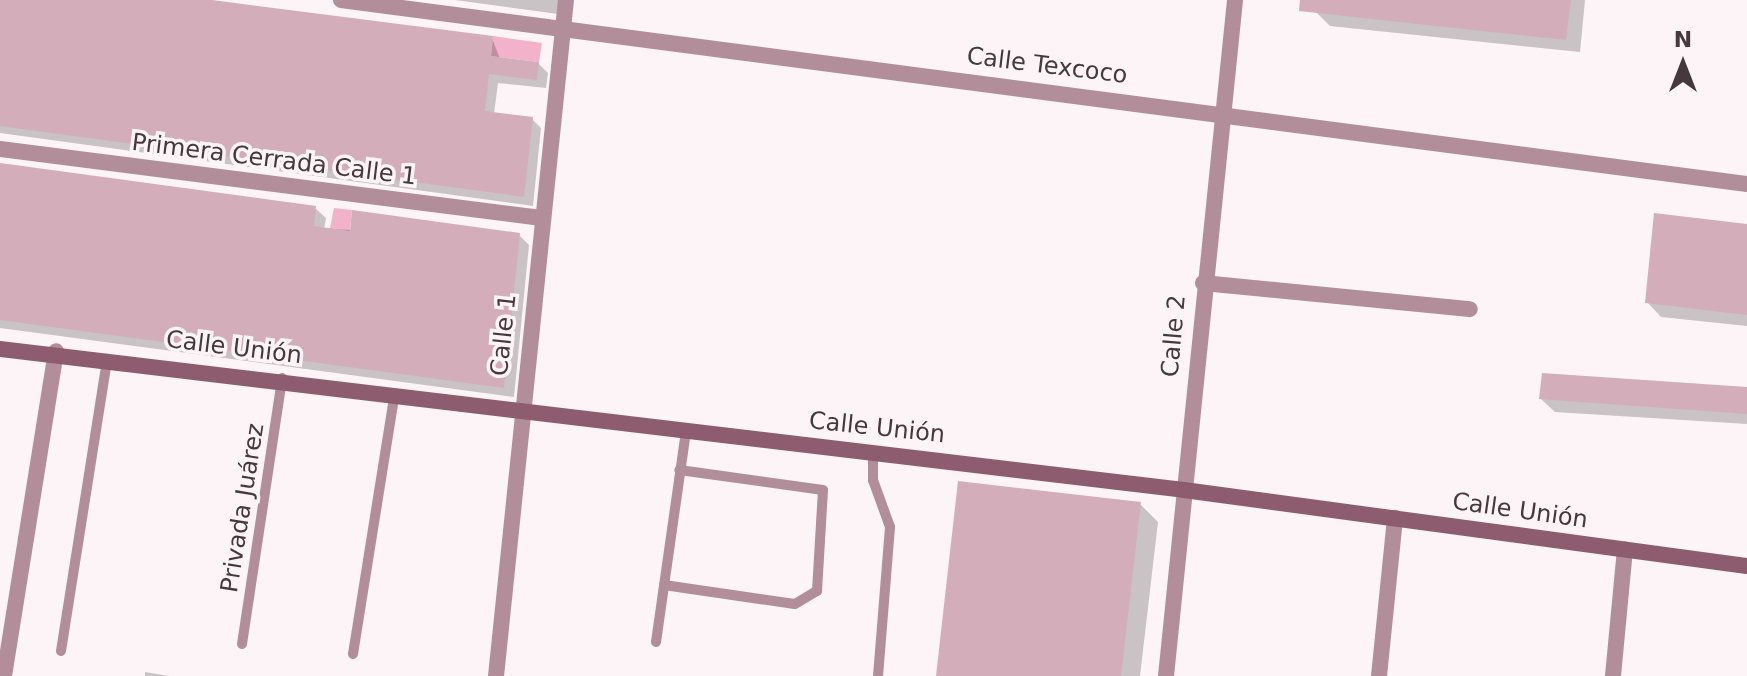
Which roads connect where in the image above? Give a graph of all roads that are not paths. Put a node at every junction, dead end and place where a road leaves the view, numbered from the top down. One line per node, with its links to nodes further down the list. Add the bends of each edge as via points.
1 (341, 0): 4 (street, Calle Texcoco)
2 (566, 0): 4 (street, Calle 1)
3 (1235, 0): 5 (street, Calle 2)
4 (563, 31): 5 (street, Calle Texcoco); 8 (street, Calle 1)
5 (1222, 111): 7 (street, Calle Texcoco); 9 (street, Calle 2)
6 (0, 149): 8 (street, Primera Cerrada Calle 1)
7 (1747, 184)
8 (542, 218): 16 (street, Calle 1)
9 (1203, 283): 10 (street); 20 (street, Calle 2)
10 (1470, 309)
11 (0, 349): 12 (street, Calle Unión)
12 (56, 351): 13 (street, Calle Unión); 29 (street)
13 (108, 357): 14 (street, Calle Unión); 27 (lane)
14 (282, 378): 15 (street, Calle Unión); 26 (lane, Privada Juárez)
15 (395, 393): 16 (street, Calle Unión); 28 (lane)
16 (520, 410): 17 (street, Calle Unión); 30 (street, Calle 1)
17 (686, 432): 18 (street, Calle Unión); 19 (lane)
18 (873, 452): 20 (street, Calle Unión); 31 (lane, via 873,480 890,527)
19 (679, 470): 24 (lane); 24 (lane, via 823,490 817,591 795,604)
20 (1184, 490): 21 (street, Calle Unión); 32 (street, Calle 2)
21 (1395, 518): 22 (street, Calle Unión); 33 (street)
22 (1625, 550): 23 (street, Calle Unión); 34 (street)
23 (1747, 566)
24 (664, 585): 25 (lane)
25 (656, 642)
26 (242, 644)
27 (61, 651)
28 (353, 654)
29 (4, 676)
30 (496, 676)
31 (878, 676)
32 (1166, 676)
33 (1379, 676)
34 (1613, 676)

